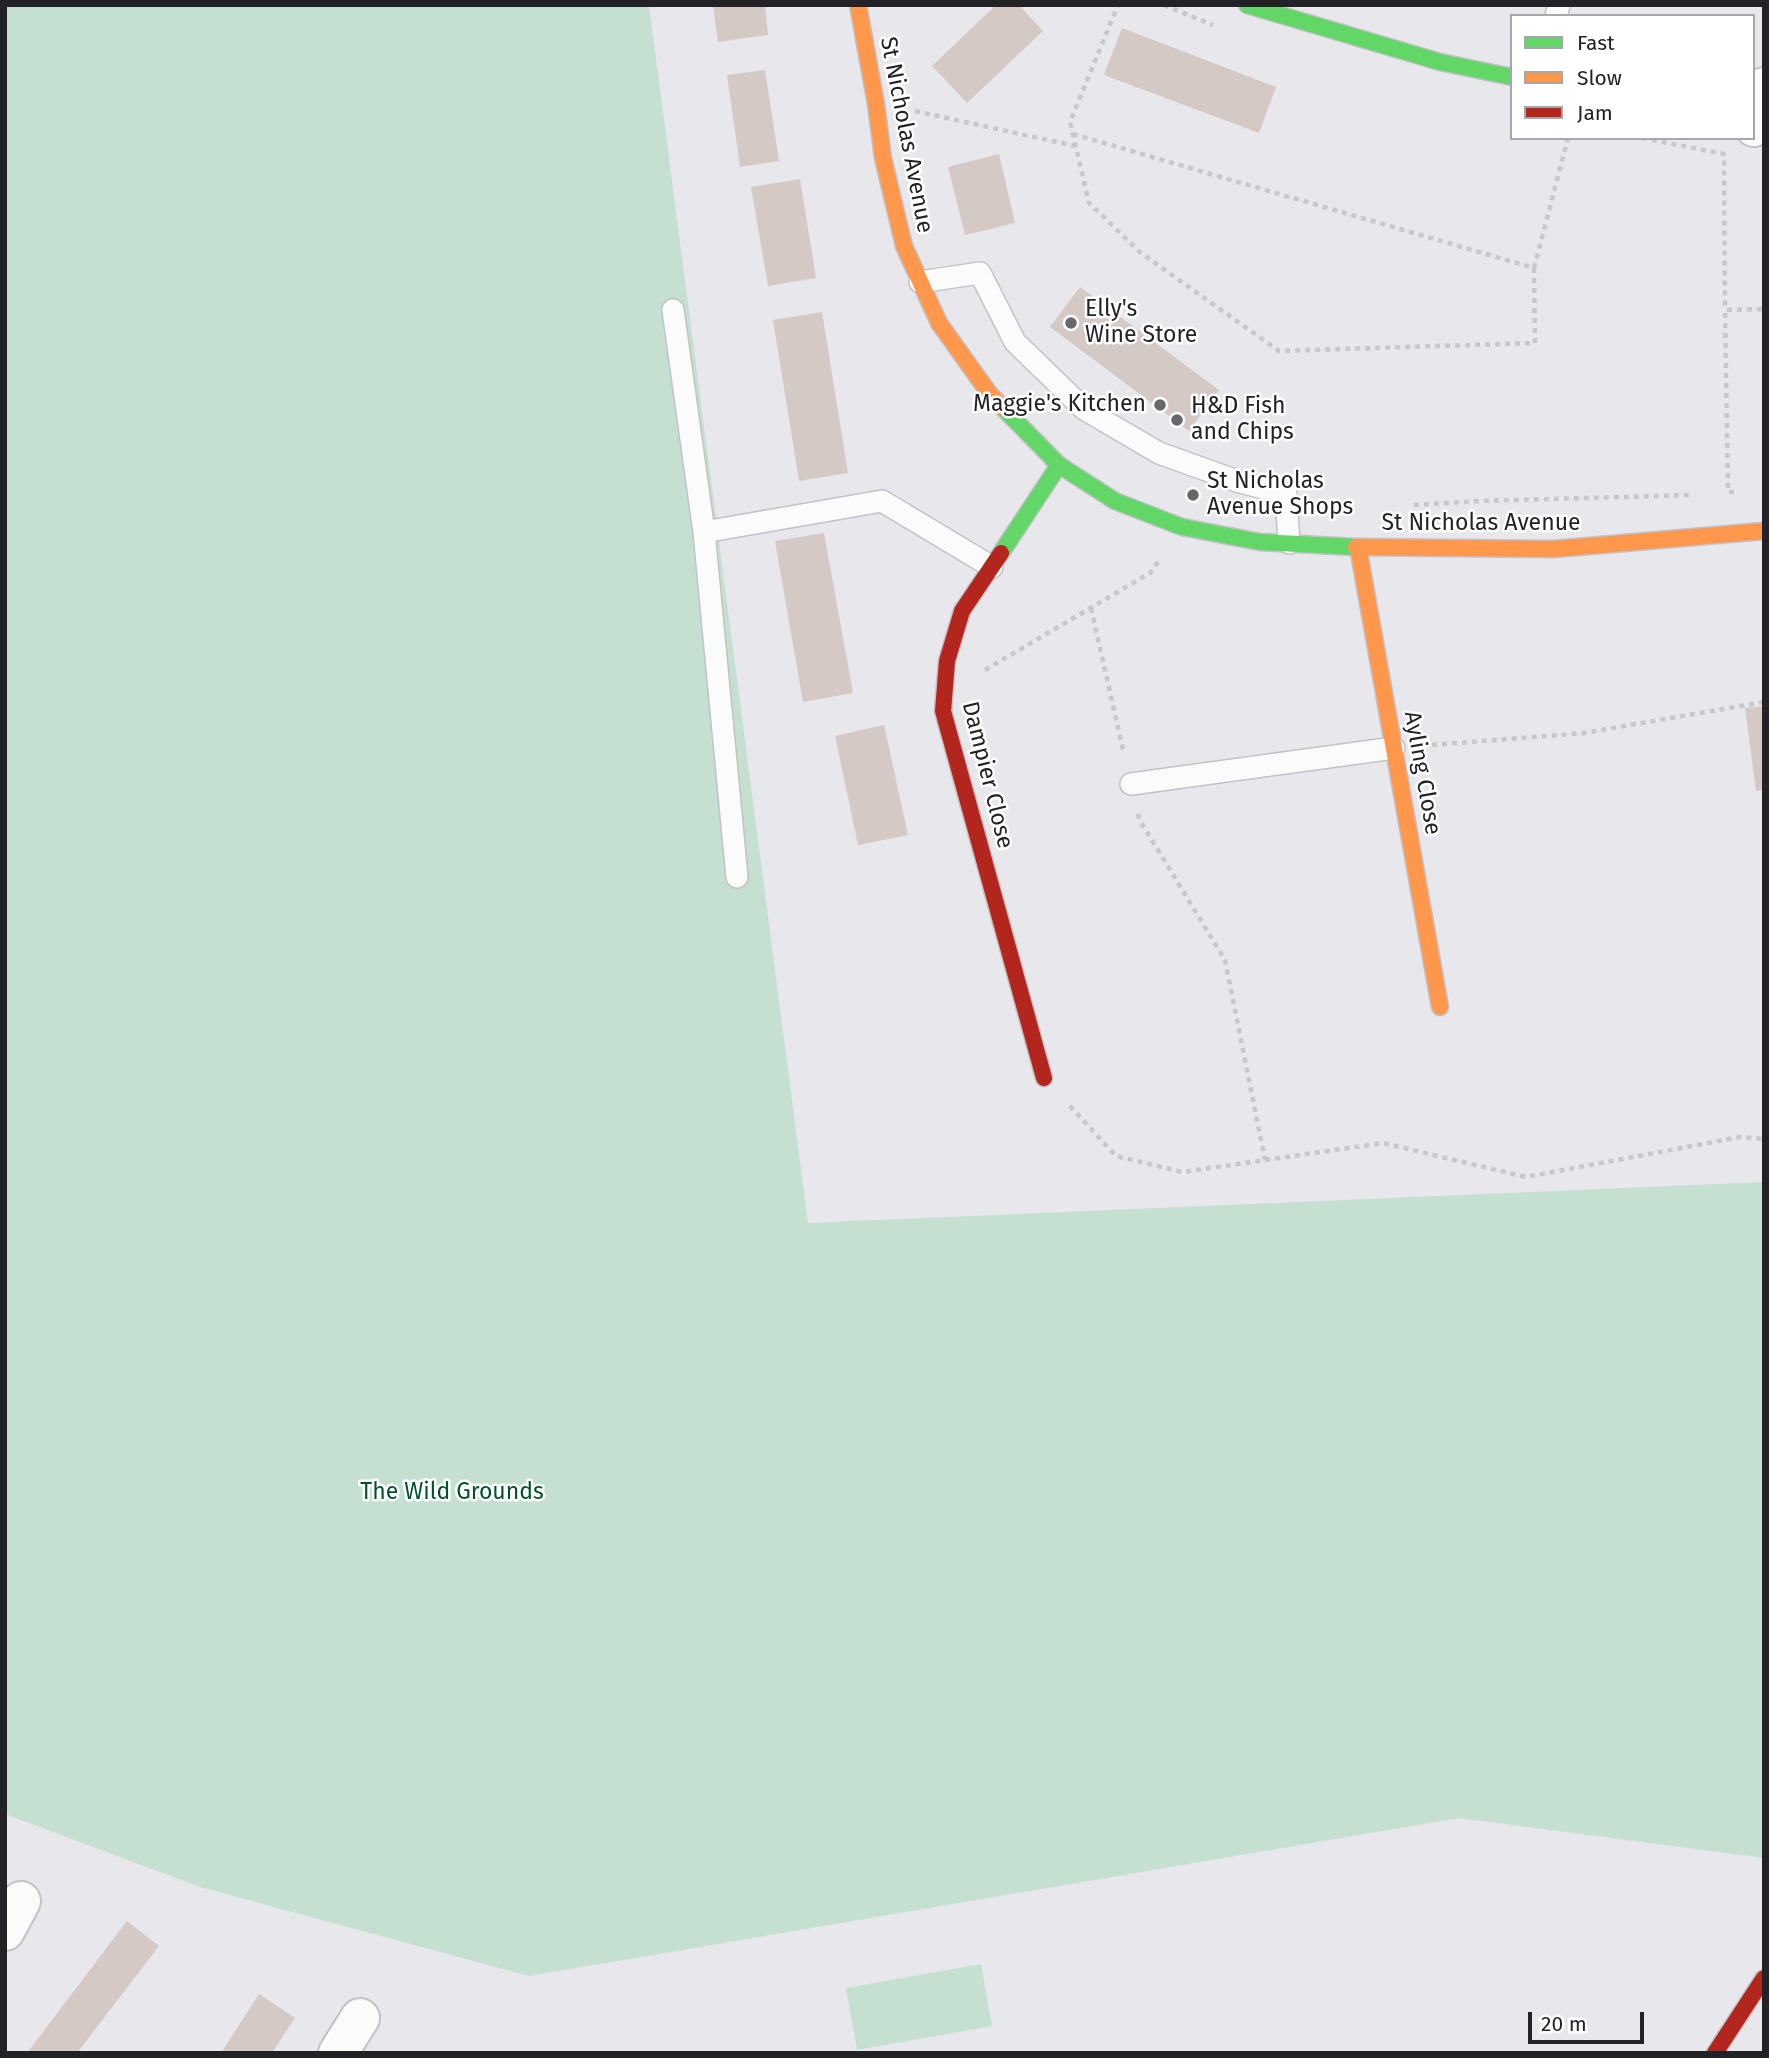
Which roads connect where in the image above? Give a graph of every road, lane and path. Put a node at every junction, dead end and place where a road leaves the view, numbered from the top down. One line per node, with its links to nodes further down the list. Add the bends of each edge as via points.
1 (858, 5): 6 (street, St Nicholas Avenue)
2 (1118, 5): 8 (path, via 1070,122)
3 (1248, 5): 4 (street, via 1440,62)
4 (1510, 77)
5 (1764, 87): 7 (street)
6 (876, 104): 11 (path); 13 (street, St Nicholas Avenue, via 883,158 904,246)
7 (1755, 123)
8 (1073, 134): 11 (path); 12 (path)
9 (1567, 140): 12 (path)
10 (1652, 140): 16 (path, via 1724,155)
11 (1075, 146): 12 (path, via 1089,203 1141,253 1279,351 1535,343)
12 (1534, 268)
13 (920, 282): 17 (street, St Nicholas Avenue, via 939,323 989,393); 24 (lane, via 980,273 1015,342 1084,409 1159,453 1286,494)
14 (1764, 309): 16 (path)
15 (673, 310): 23 (lane)
16 (1725, 310): 18 (path, via 1728,492 1738,493)
17 (1059, 466): 21 (street, St Nicholas Avenue, via 1115,501); 26 (street, Dampier Close)
18 (1722, 494)
19 (1695, 495): 20 (path)
20 (1411, 506)
21 (1182, 527): 24 (street, St Nicholas Avenue); 27 (path, via 1150,573)
22 (1764, 531): 25 (street, St Nicholas Avenue, via 1554,549)
23 (704, 532): 26 (lane, via 881,501); 32 (lane)
24 (1289, 543): 25 (street, St Nicholas Avenue)
25 (1358, 547): 30 (street, Ayling Close)
26 (992, 567): 28 (street, Dampier Close, via 962,611 947,661)
27 (1091, 608): 28 (path); 31 (path)
28 (944, 694): 34 (street, Dampier Close, via 943,711)
29 (1764, 702): 30 (path, via 1584,733)
30 (1394, 748): 31 (lane); 33 (street, Ayling Close)
31 (1131, 784): 36 (path, via 1139,819 1225,960)
32 (737, 877)
33 (1440, 1007)
34 (1044, 1078): 36 (path, via 1116,1156 1182,1172)
35 (1764, 1139): 36 (path, via 1740,1137 1526,1177 1383,1143)
36 (1265, 1160)
37 (1764, 1978): 40 (street)
38 (360, 2018): 39 (street)
39 (338, 2053)
40 (1715, 2053)

